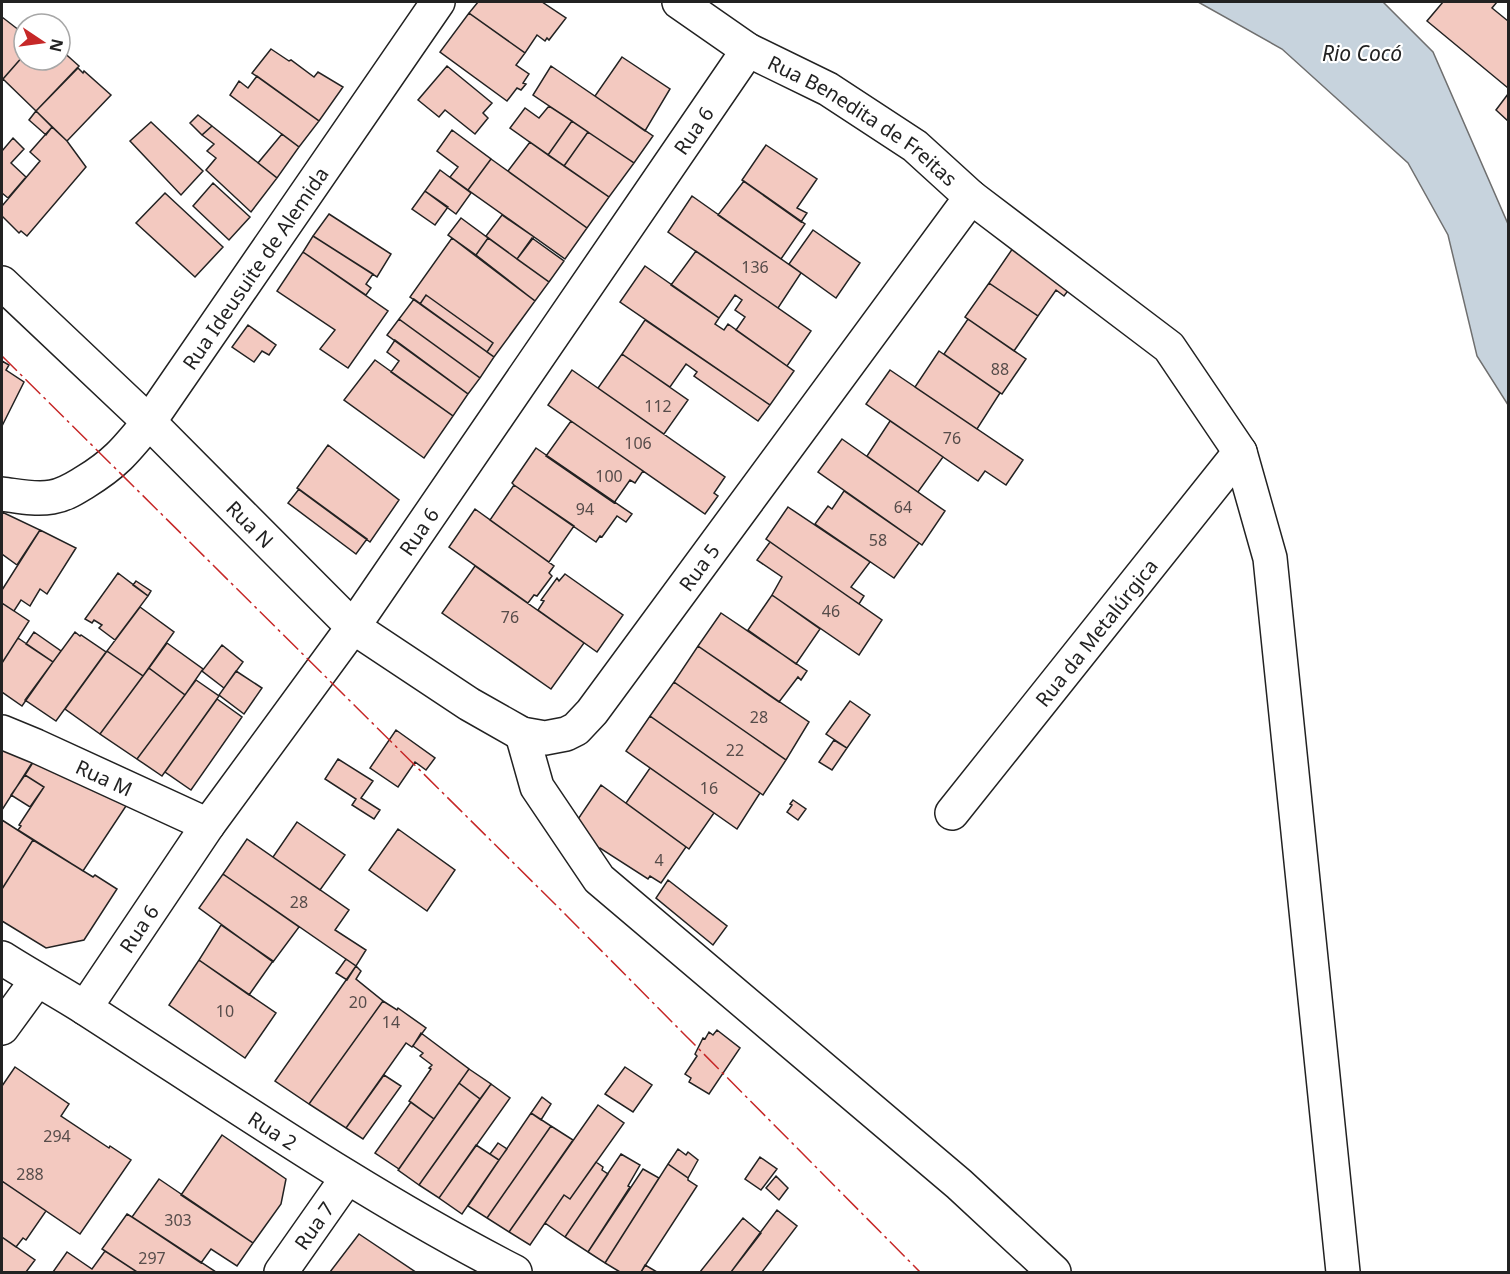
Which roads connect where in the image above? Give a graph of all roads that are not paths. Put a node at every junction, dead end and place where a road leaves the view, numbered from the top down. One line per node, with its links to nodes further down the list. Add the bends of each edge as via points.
1 (438, 2): 6 (street, Rua Ideusuite de Alemida)
2 (679, 2): 3 (street, Rua Benedita de Freitas)
3 (748, 50): 4 (street, Rua Benedita de Freitas, via 828,89 915,146); 9 (street, Rua 6)
4 (971, 197): 7 (street, Rua Benedita de Freitas, via 1169,347); 11 (street, Rua 5, via 592,712 566,734 545,738)
5 (2, 283): 6 (street, Rua N)
6 (149, 422): 8 (street, Rua Ideusuite de Alemida, via 110,466 69,492 39,498); 9 (street, Rua N)
7 (1239, 452): 12 (street, Rua da Metalúrgica); 22 (street, Rua Benedita de Freitas, via 1270,558)
8 (2, 494)
9 (353, 627): 11 (street, Rua 5, via 469,704); 13 (street, Rua 6)
10 (2, 732): 13 (street, Rua M)
11 (522, 734): 21 (street, via 537,787 598,879 959,1184)
12 (952, 813)
13 (208, 825): 16 (street, Rua 6)
14 (2, 958): 15 (street, Rua 2)
15 (37, 980): 16 (street, Rua 2); 17 (street)
16 (85, 1008): 18 (street, Rua 2)
17 (2, 1028)
18 (347, 1178): 19 (street, Rua 7); 20 (street, Rua 2)
19 (281, 1272)
20 (515, 1272)
21 (1054, 1272)
22 (1343, 1272)

